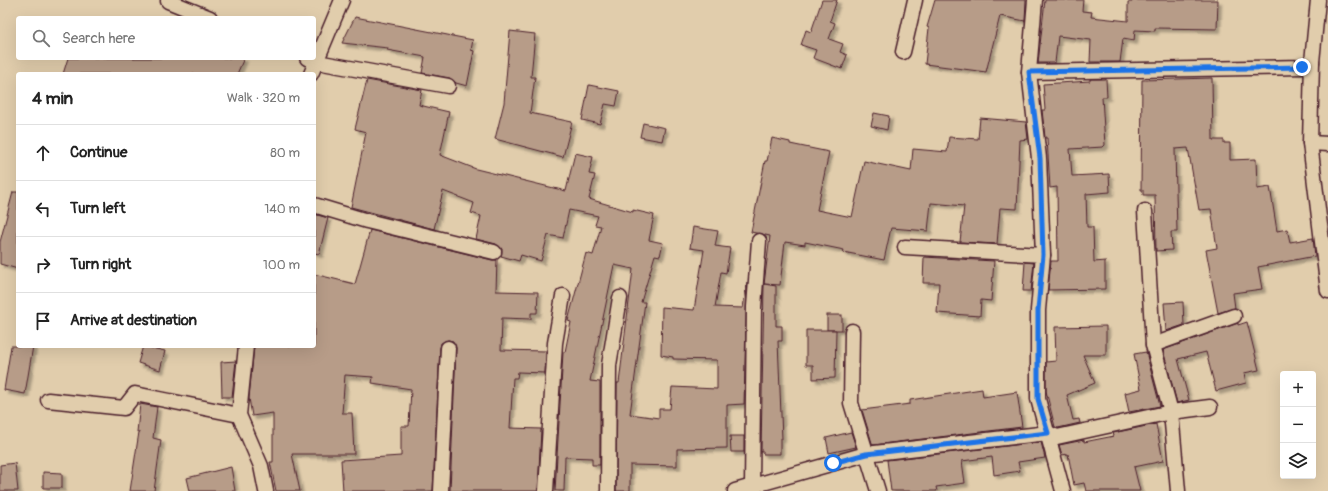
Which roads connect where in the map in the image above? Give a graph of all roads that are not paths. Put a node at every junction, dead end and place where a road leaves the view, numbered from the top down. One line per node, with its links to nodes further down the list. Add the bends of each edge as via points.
1 (342, 0): 8 (street)
2 (915, 0): 7 (street)
3 (1035, 0): 11 (street)
4 (1318, 0): 9 (street)
5 (168, 1): 6 (street)
6 (205, 16)
7 (903, 52)
8 (316, 56)
9 (1312, 62): 11 (street, via 1302,67); 13 (street)
10 (312, 65): 12 (street)
11 (1029, 72): 20 (street, via 1040,158)
12 (448, 86)
13 (1310, 143): 14 (street); 21 (street)
14 (1328, 144)
15 (316, 206): 19 (street, via 367,221)
16 (1145, 211): 26 (street)
17 (760, 240): 35 (street, via 754,306)
18 (905, 247): 20 (street)
19 (494, 252)
20 (1043, 255): 33 (street, via 1038,310 1038,399)
21 (1328, 290)
22 (563, 296): 38 (street, via 555,343)
23 (620, 298): 39 (street, via 609,365)
24 (1234, 316): 26 (street)
25 (852, 331): 34 (street, via 851,403)
26 (1153, 345): 31 (street)
27 (246, 348): 32 (street)
28 (448, 348): 37 (street)
29 (48, 400): 32 (street, via 124,408 135,394)
30 (1210, 407): 31 (street)
31 (1171, 412): 33 (street, via 1057,438); 43 (street)
32 (239, 415): 36 (street, via 261,466)
33 (1048, 433): 34 (street); 42 (street)
34 (866, 454): 35 (street); 41 (street)
35 (752, 486): 40 (street)
36 (266, 491)
37 (441, 491)
38 (546, 491)
39 (608, 491)
40 (735, 491)
41 (878, 491)
42 (1063, 491)
43 (1178, 491)

